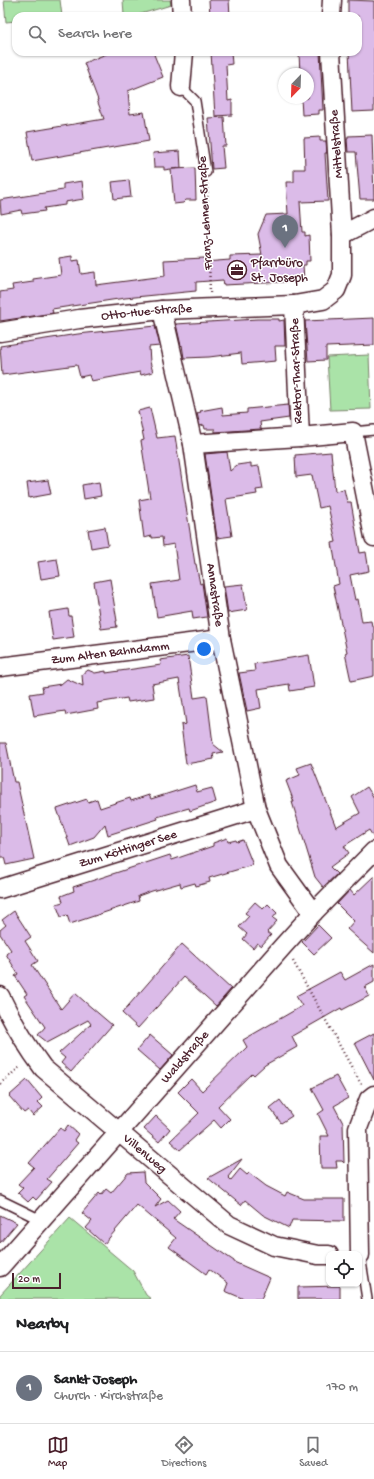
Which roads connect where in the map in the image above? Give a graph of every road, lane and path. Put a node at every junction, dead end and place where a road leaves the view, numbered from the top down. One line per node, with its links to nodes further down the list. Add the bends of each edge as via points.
1 (181, 0): 3 (street)
2 (332, 0): 4 (street)
3 (182, 12)
4 (331, 12)
5 (184, 56): 7 (street, Franz-Lehnen-Straße)
6 (331, 56): 10 (street, Mittelstraße)
7 (181, 87): 8 (lane, Franz-Lehnen-Straße, via 195,101)
8 (206, 172): 13 (path, Franz-Lehnen-Straße)
9 (374, 218): 10 (street)
10 (342, 235): 11 (street, Mittelstraße)
11 (342, 275): 12 (street, Otto-Hue-Straße, via 336,290 323,300)
12 (294, 305): 13 (street, Otto-Hue-Straße); 18 (street, Rektor-Thar-Straße)
13 (210, 309): 14 (street, Otto-Hue-Straße)
14 (162, 310): 15 (street, Otto-Hue-Straße, via 79,319); 19 (street, Annastraße)
15 (0, 332)
16 (374, 430): 17 (lane, Rektor-Thar-Straße)
17 (353, 432): 18 (street, Rektor-Thar-Straße); 20 (street)
18 (300, 437): 19 (street, Rektor-Thar-Straße)
19 (193, 444): 21 (street, Annastraße)
20 (374, 537)
21 (221, 639): 22 (street, Zum Alten Bahndamm); 23 (street, Annastraße)
22 (0, 667)
23 (256, 809): 25 (street, Zum Köttinger See); 26 (street, Annastraße, via 279,866)
24 (374, 851): 26 (street, Waldstraße)
25 (0, 889)
26 (313, 913): 27 (street, Waldstraße)
27 (284, 945): 31 (path); 32 (street, Waldstraße)
28 (0, 996): 29 (street, Villenweg)
29 (33, 1055): 30 (path); 32 (street, Villenweg, via 43,1068)
30 (0, 1084)
31 (371, 1097): 36 (street, via 358,1128)
32 (119, 1133): 34 (street, Waldstraße); 35 (street, Villenweg, via 229,1225 274,1246)
33 (0, 1200): 34 (lane)
34 (41, 1220): 37 (street, Waldstraße)
35 (326, 1255)
36 (364, 1255): 38 (lane)
37 (0, 1267)
38 (367, 1299)

